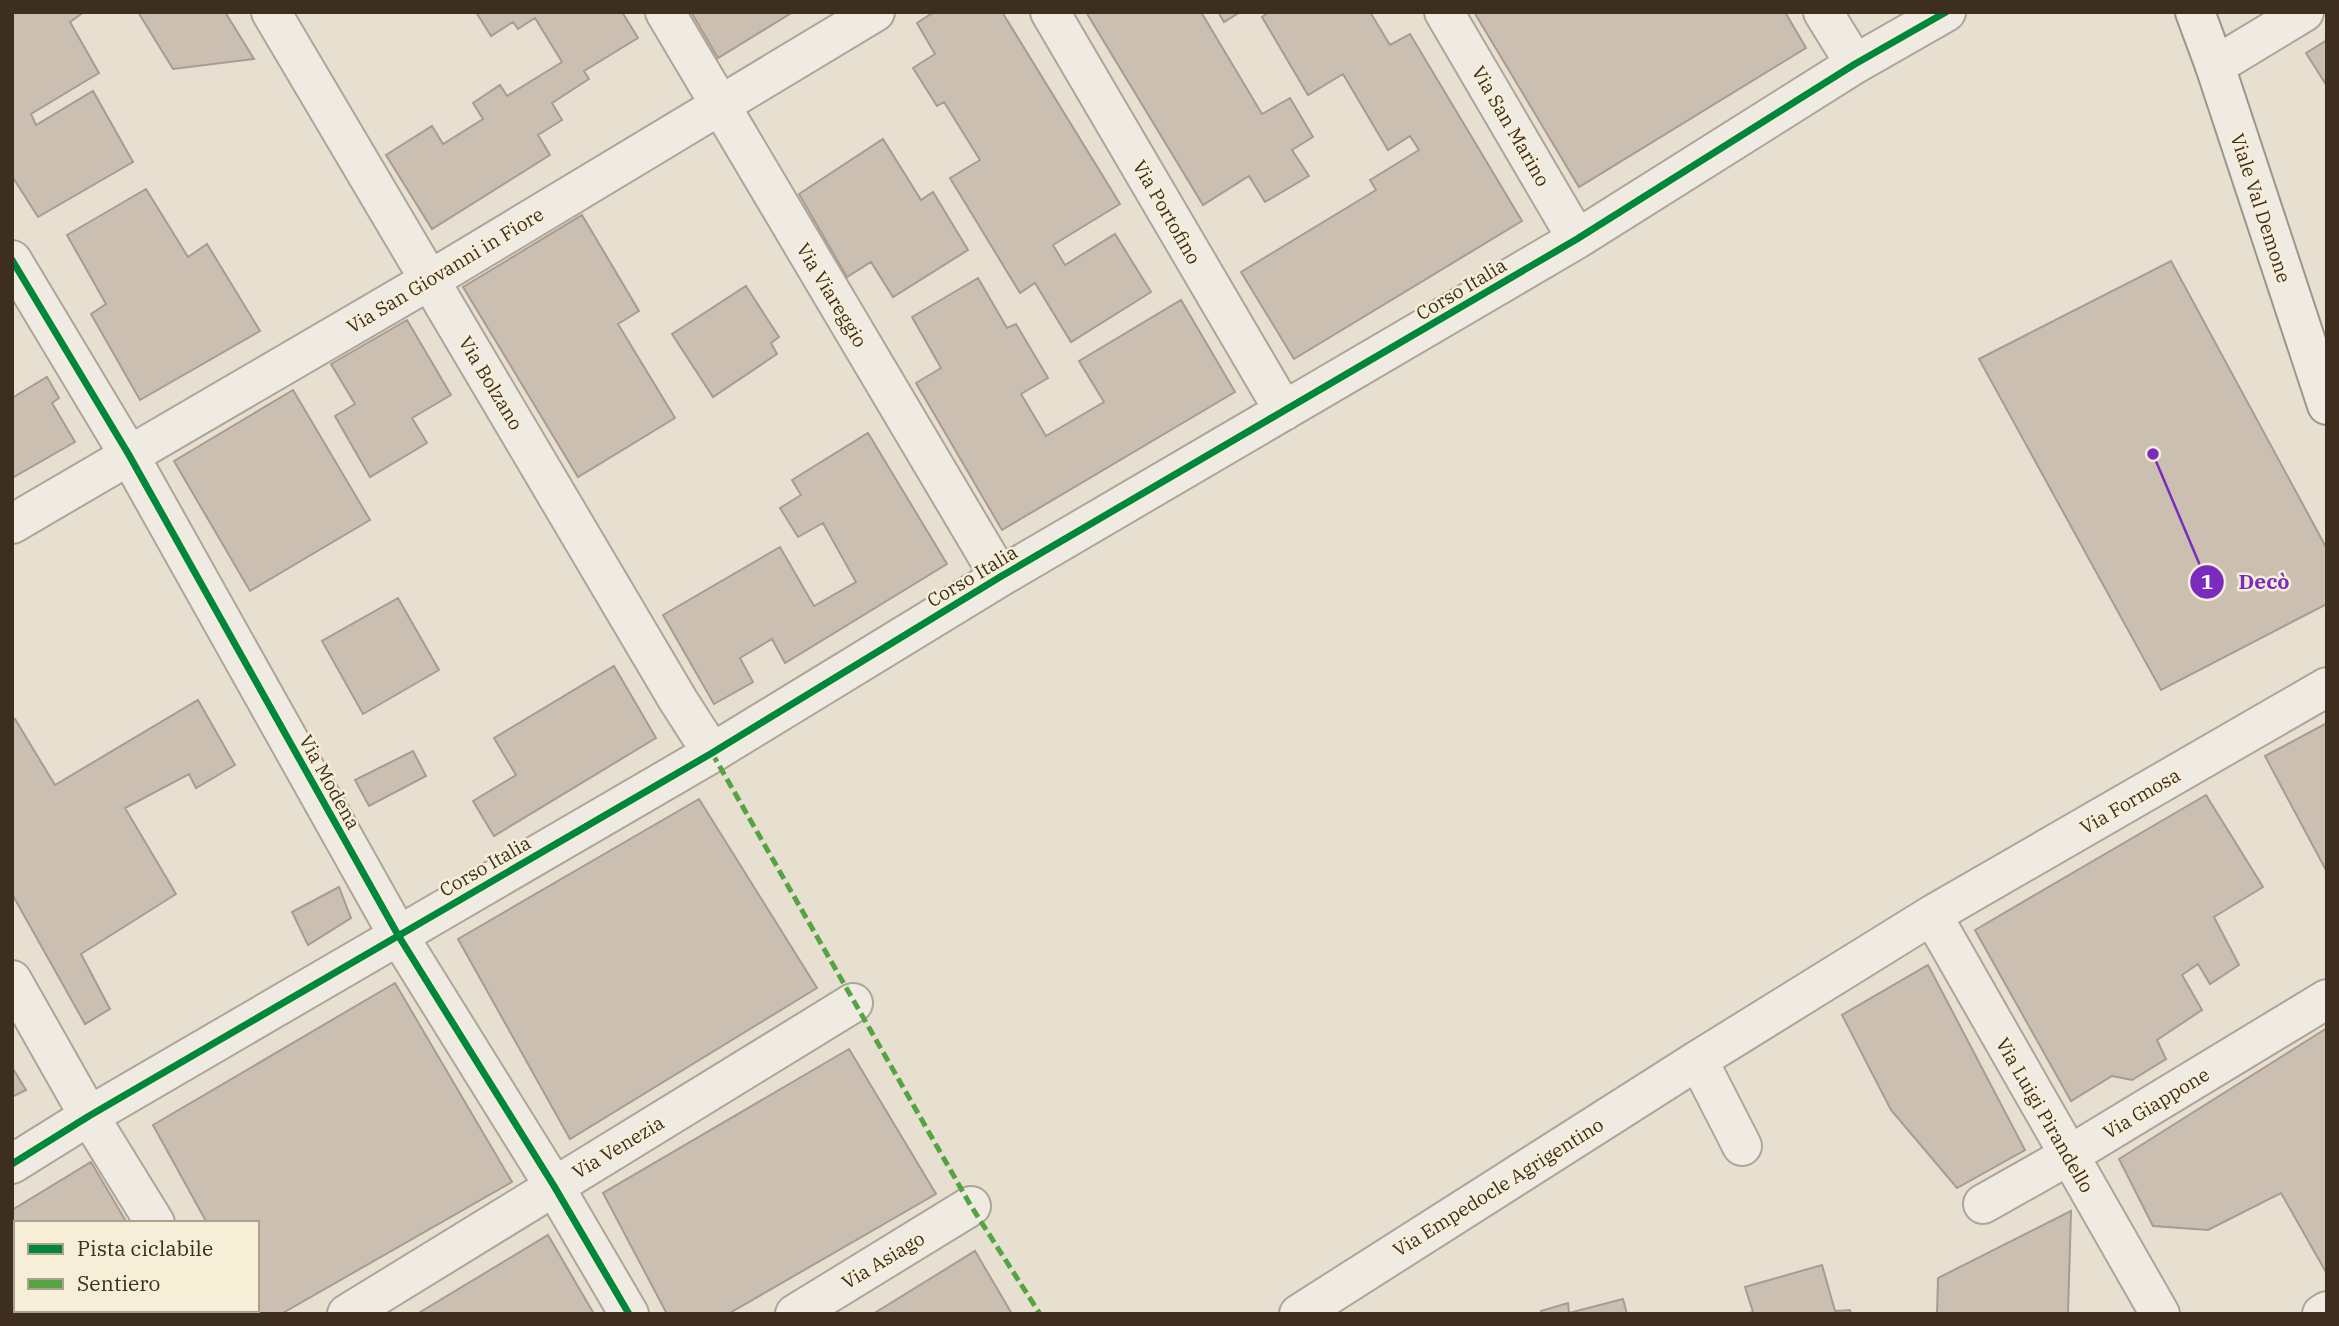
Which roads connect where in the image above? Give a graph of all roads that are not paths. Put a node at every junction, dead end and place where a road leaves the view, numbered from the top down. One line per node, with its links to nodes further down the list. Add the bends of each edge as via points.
1 (271, 12): 15 (street, Via Bolzano)
2 (665, 12): 12 (street, Via Viareggio)
3 (875, 12): 12 (street, Via San Giovanni in Fiore)
4 (1050, 12): 17 (street, Via Portofino)
5 (1444, 12): 13 (street, Via San Marino)
6 (1823, 12): 10 (street)
7 (1946, 12): 10 (street, Corso Italia)
8 (2194, 12): 11 (street, Viale Val Demone)
9 (2304, 12): 11 (street)
10 (1855, 64): 13 (street, Corso Italia)
11 (2215, 66): 16 (street, Viale Val Demone)
12 (720, 105): 15 (street, Via San Giovanni in Fiore); 20 (street, Via Viareggio)
13 (1577, 239): 17 (street, Corso Italia)
14 (12, 260): 18 (street, Via Modena)
15 (430, 280): 18 (street, Via San Giovanni in Fiore); 22 (street, Via Bolzano)
16 (2323, 380)
17 (1284, 411): 20 (street, Corso Italia)
18 (129, 454): 19 (street, Via San Giovanni in Fiore); 24 (street, Via Modena)
19 (12, 524)
20 (1000, 577): 22 (street, Corso Italia)
21 (2327, 687): 23 (street, Via Formosa)
22 (712, 753): 24 (street, Corso Italia)
23 (1932, 915): 28 (street, Via Empedocle Agrigentino); 31 (street, Via Luigi Pirandello)
24 (398, 935): 29 (street, Corso Italia); 33 (street, Via Modena)
25 (12, 980): 29 (street)
26 (2327, 999): 31 (street, Via Giappone)
27 (853, 1003): 33 (street, Via Venezia)
28 (1698, 1060): 30 (street); 41 (street, Via Empedocle Agrigentino)
29 (89, 1116): 32 (street, Corso Italia); 36 (street)
30 (1742, 1146)
31 (2068, 1156): 34 (street, Via Giappone); 42 (street, Via Luigi Pirandello)
32 (12, 1164)
33 (554, 1186): 38 (street, Via Venezia); 39 (street, Via Modena)
34 (1983, 1204)
35 (971, 1206): 40 (street, Via Asiago)
36 (154, 1221)
37 (2327, 1311): 43 (street)
38 (347, 1314)
39 (629, 1314)
40 (795, 1314)
41 (1299, 1314)
42 (2160, 1314)
43 (2322, 1314)

